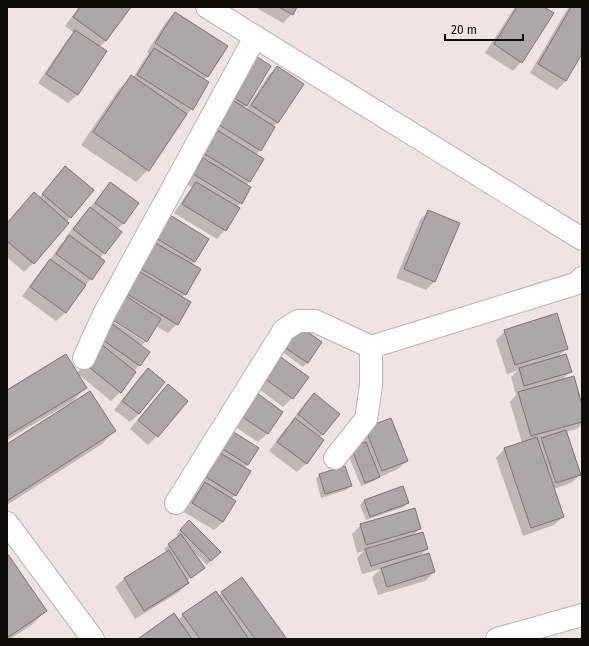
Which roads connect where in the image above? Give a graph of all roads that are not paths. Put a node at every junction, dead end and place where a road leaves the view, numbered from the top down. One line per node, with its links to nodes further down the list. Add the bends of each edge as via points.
1 (207, 7): 2 (street)
2 (255, 37): 3 (street); 6 (street, via 104,314)
3 (582, 239)
4 (581, 287): 5 (street)
5 (371, 347): 7 (street, via 371,386 366,419); 8 (street, via 315,321 298,321 284,330)
6 (84, 358)
7 (335, 458)
8 (176, 503)
9 (7, 523): 11 (street)
10 (582, 615): 12 (street)
11 (93, 639)
12 (497, 639)

